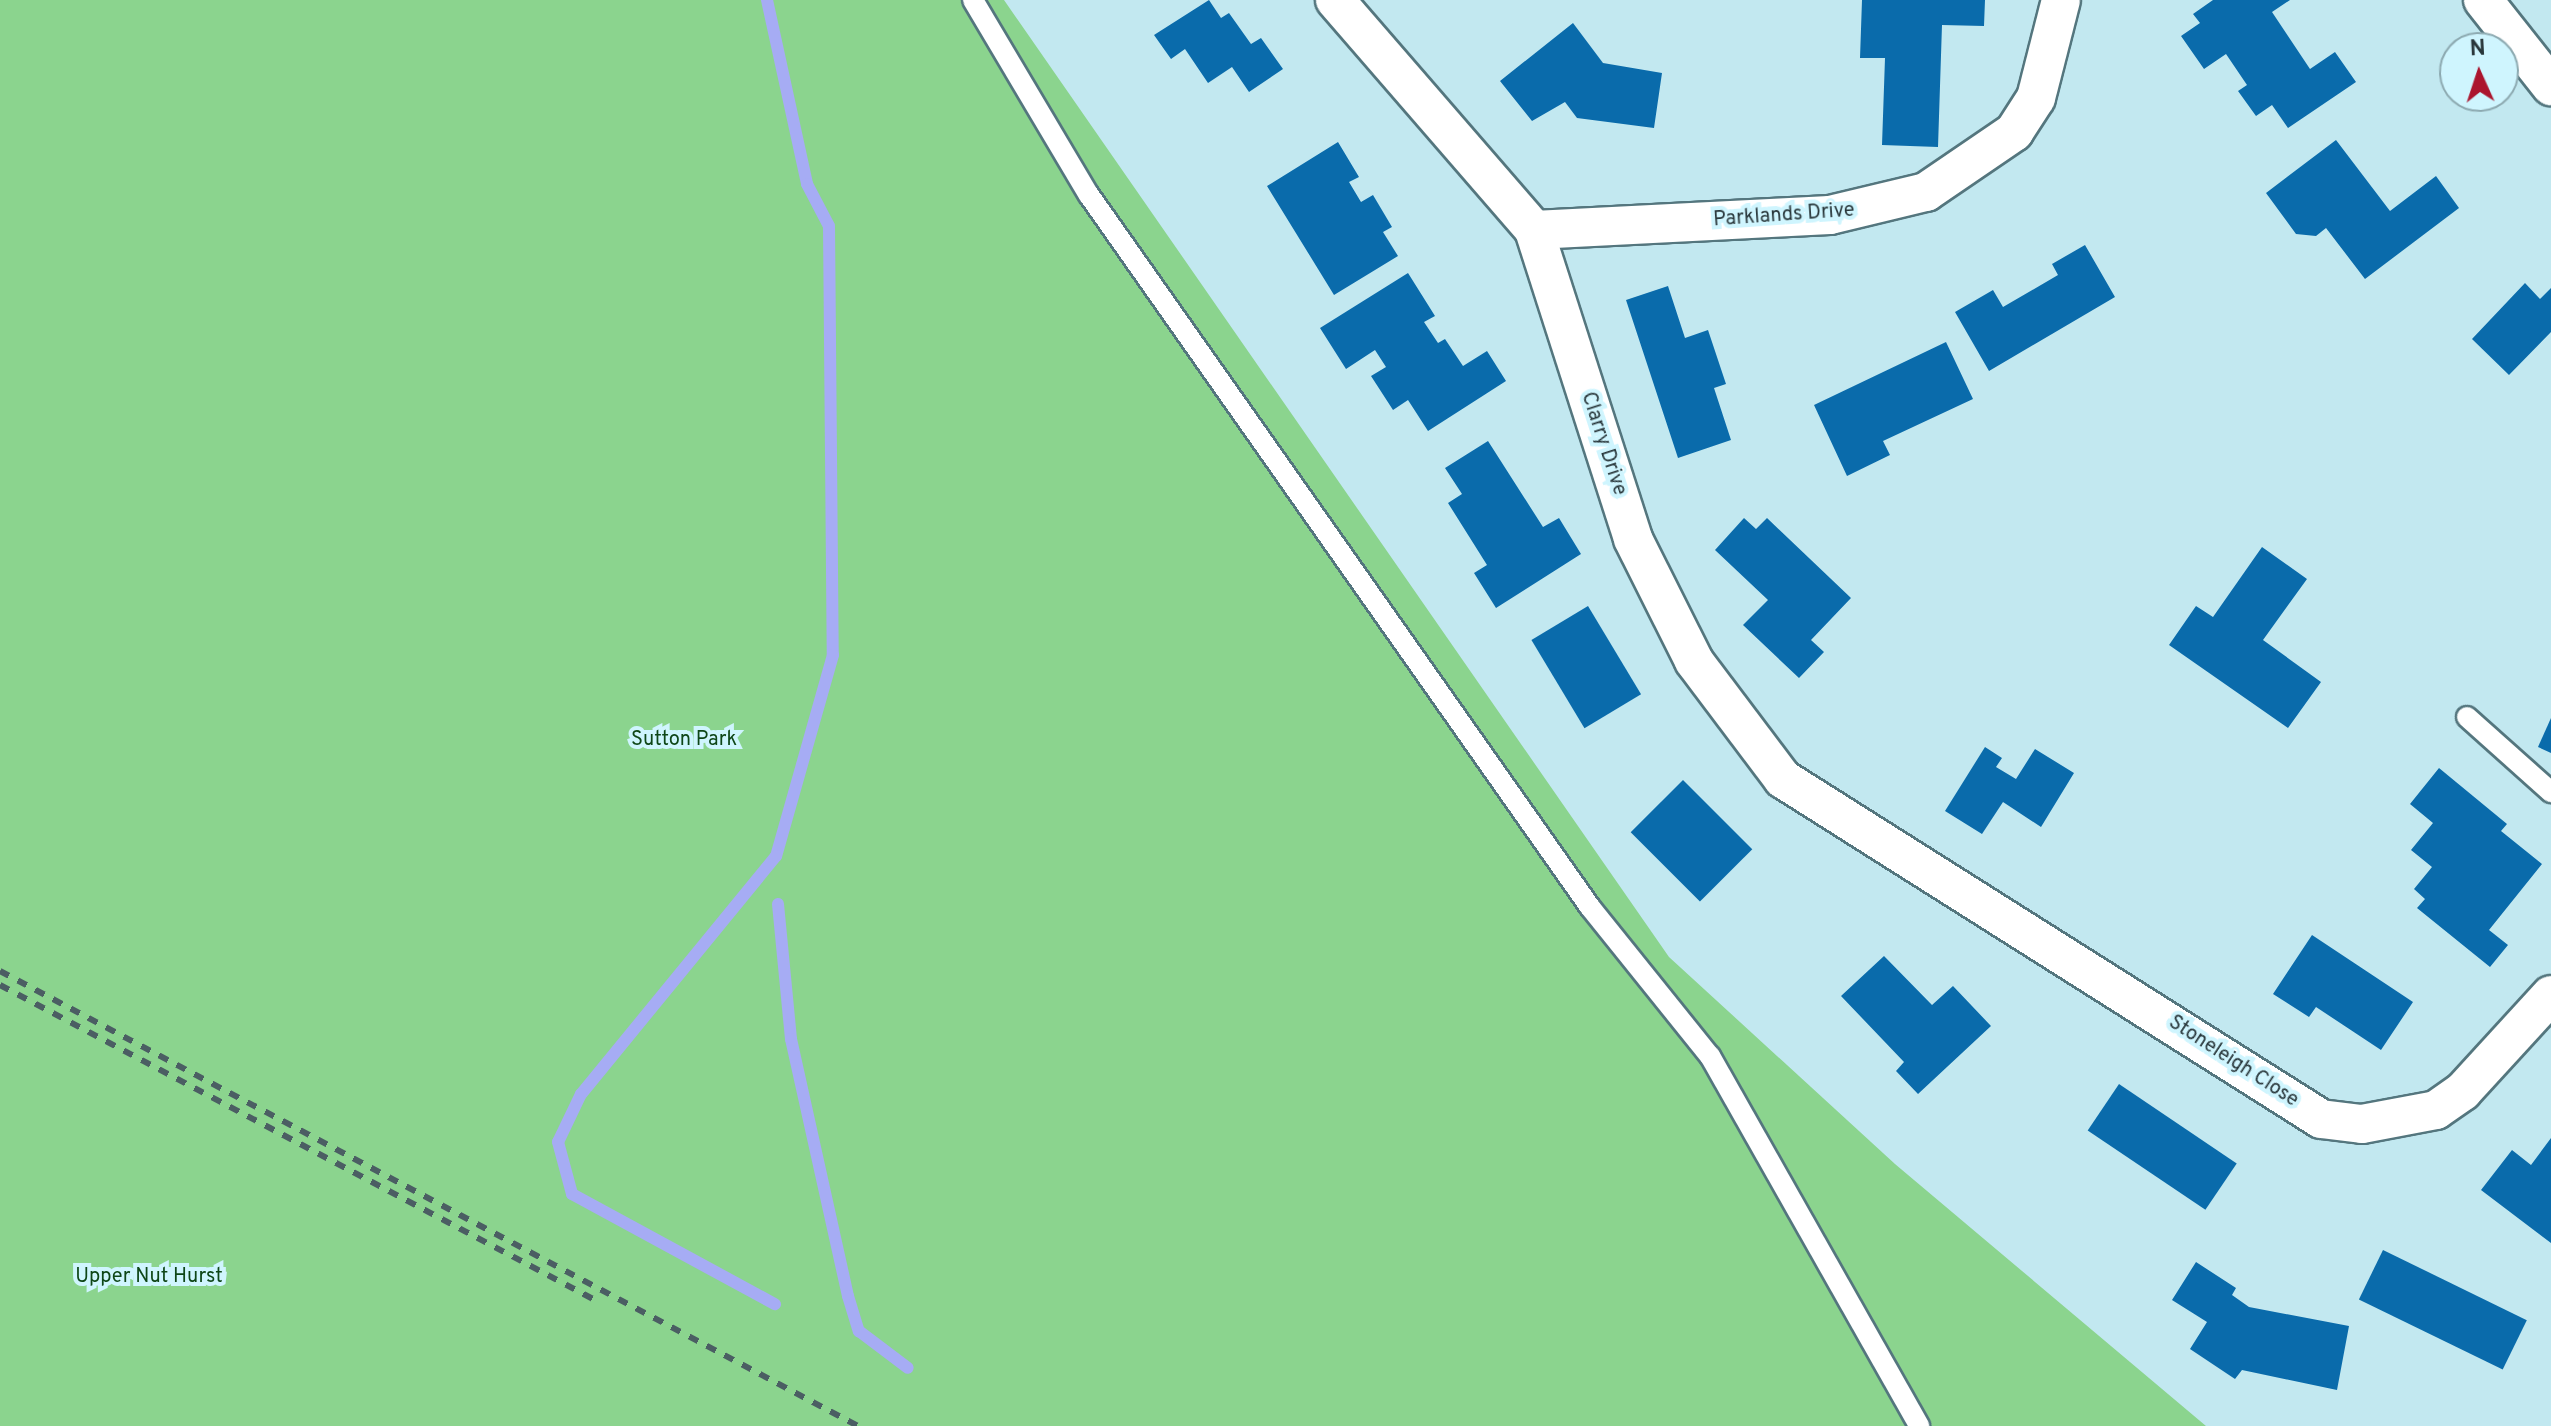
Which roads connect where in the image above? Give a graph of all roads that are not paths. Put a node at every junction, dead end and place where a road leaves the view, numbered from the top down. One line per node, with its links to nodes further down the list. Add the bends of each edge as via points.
1 (973, 0): 11 (lane, via 1089,195 1590,907 1710,1056)
2 (1335, 0): 6 (street, Clarry Drive)
3 (2061, 0): 6 (street, Parklands Drive, via 2036,98 2014,132 1926,192 1830,215)
4 (2483, 0): 5 (street)
5 (2551, 86)
6 (1534, 230): 9 (street, Clarry Drive, via 1633,539 1694,661 1783,779)
7 (2467, 717): 8 (lane)
8 (2551, 792)
9 (1908, 854): 10 (street, Stoneleigh Close, via 2321,1119 2362,1124 2436,1110 2463,1091)
10 (2551, 995)
11 (1919, 1426)

